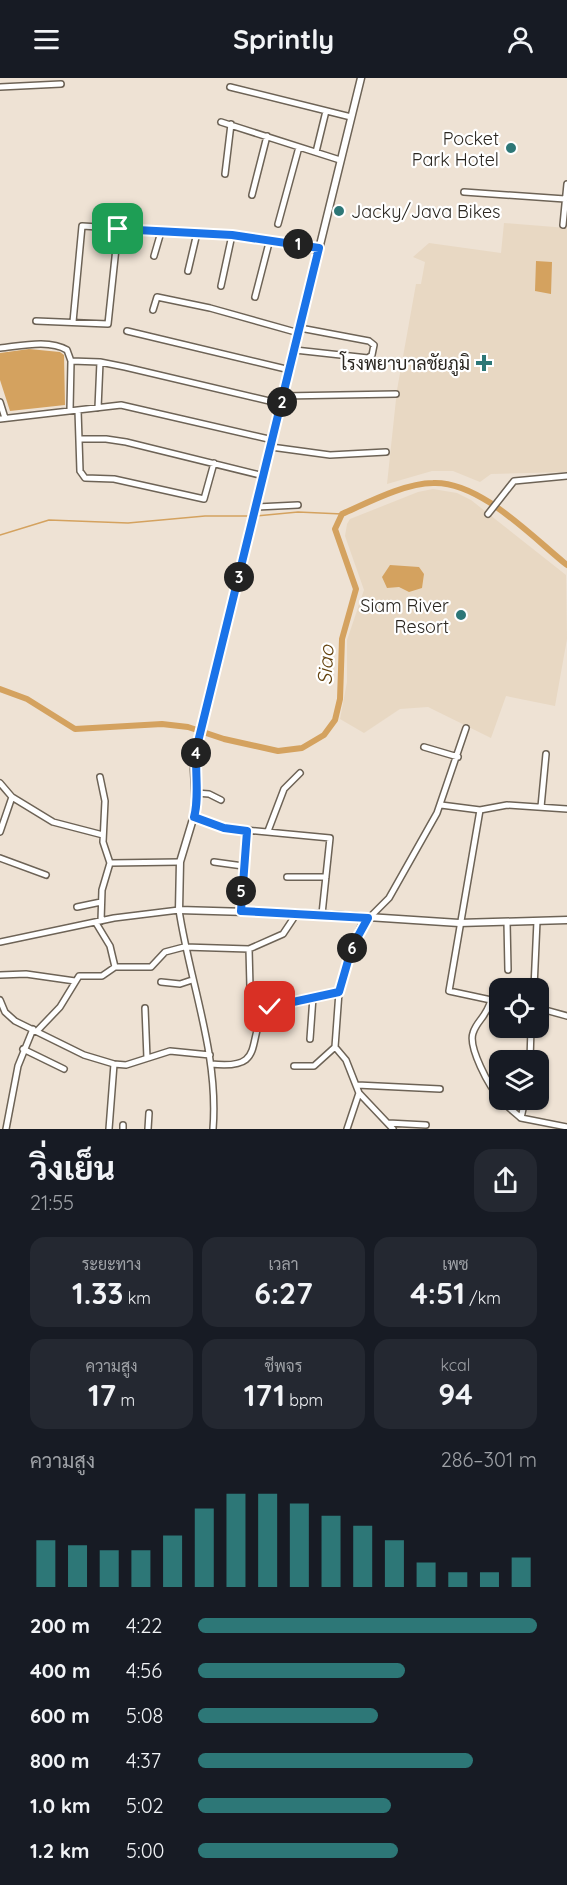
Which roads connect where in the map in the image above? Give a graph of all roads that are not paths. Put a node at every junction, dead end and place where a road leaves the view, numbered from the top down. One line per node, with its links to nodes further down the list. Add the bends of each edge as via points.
1 (361, 78): 6 (street)
2 (61, 84): 3 (street)
3 (0, 87)
4 (230, 87): 5 (street)
5 (326, 111): 6 (street); 11 (street)
6 (351, 117): 12 (street)
7 (222, 123): 8 (street)
8 (231, 124): 9 (street); 13 (street)
9 (267, 136): 10 (street); 16 (street)
10 (299, 147): 11 (street); 18 (street)
11 (316, 152): 12 (street)
12 (340, 160): 25 (street)
13 (225, 174)
14 (567, 184): 17 (street)
15 (464, 192): 17 (street)
16 (252, 195)
17 (565, 199): 19 (street)
18 (278, 224)
19 (563, 225)
20 (118, 229): 21 (street); 32 (street, via 108,324); 32 (street, via 82,226)
21 (161, 232): 22 (street); 26 (street)
22 (197, 233): 23 (street); 27 (street)
23 (232, 235): 24 (street); 28 (street)
24 (270, 239): 25 (street); 29 (street)
25 (319, 248): 33 (street)
26 (154, 256)
27 (188, 271)
28 (221, 286)
29 (255, 297)
30 (153, 310): 33 (street, via 157,297)
31 (36, 321): 32 (street)
32 (73, 322)
33 (299, 330): 36 (street); 36 (street, via 369,341 374,345 372,355 368,358)
34 (127, 331): 39 (street)
35 (0, 348): 37 (street, via 28,344 59,347 67,350)
36 (295, 350): 39 (street)
37 (71, 361): 38 (street); 45 (street)
38 (100, 362): 43 (street); 44 (street)
39 (290, 370): 41 (street)
40 (396, 394): 41 (street)
41 (284, 396): 43 (street)
42 (0, 402): 47 (street)
43 (282, 404): 49 (street)
44 (99, 408): 46 (street); 49 (street, via 121,405 162,412)
45 (70, 410): 46 (street); 47 (street)
46 (78, 410): 48 (street)
47 (3, 418)
48 (80, 439): 51 (street, via 106,439); 51 (street, via 83,477 114,479 199,499 205,498)
49 (272, 444): 50 (street, via 330,455); 52 (street)
50 (386, 452)
51 (214, 463): 52 (street)
52 (264, 476): 55 (street)
53 (567, 476): 56 (street, via 514,481)
54 (298, 505): 55 (street)
55 (256, 510): 64 (street, via 197,746)
56 (488, 514)
57 (466, 728): 60 (street)
58 (424, 747): 60 (street)
59 (546, 754): 68 (street)
60 (458, 757): 67 (street)
61 (300, 773): 73 (street, via 284,789)
62 (99, 777): 75 (street, via 105,801)
63 (0, 783): 65 (street)
64 (196, 793): 66 (street); 71 (street)
65 (12, 797): 74 (street); 75 (street, via 53,822)
66 (221, 800)
67 (441, 805): 70 (street); 90 (street, via 389,898)
68 (541, 807): 69 (street); 70 (street, via 507,805)
69 (567, 808)
70 (480, 810): 95 (street)
71 (194, 817): 72 (street); 77 (street)
72 (247, 831): 73 (street); 80 (street)
73 (268, 831): 83 (street, via 330,838)
74 (0, 832)
75 (103, 835): 79 (street)
76 (0, 858): 81 (street)
77 (180, 862): 79 (street); 86 (street)
78 (214, 862): 80 (street)
79 (110, 863): 84 (street)
80 (243, 866): 87 (street)
81 (46, 875)
82 (287, 877): 83 (street)
83 (326, 877): 89 (street)
84 (101, 902): 85 (street); 93 (street)
85 (77, 907)
86 (179, 910): 87 (street); 93 (street); 97 (street)
87 (241, 911): 88 (street)
88 (297, 913): 89 (street); 98 (street, via 283,934)
89 (322, 914): 90 (street)
90 (368, 918): 95 (street); 107 (street, via 352,947)
91 (567, 920): 92 (street)
92 (537, 921): 94 (street); 102 (street)
93 (98, 922): 96 (street); 99 (street)
94 (507, 922): 95 (street); 100 (street)
95 (459, 923): 110 (street, via 449,991)
96 (0, 942)
97 (184, 946): 98 (street); 99 (street, via 165,952 151,967); 103 (street)
98 (249, 949): 106 (street)
99 (115, 967): 104 (street, via 107,975 80,976)
100 (508, 970)
101 (0, 975): 104 (street, via 26,974)
102 (534, 978)
103 (192, 980): 105 (street, via 180,984); 121 (street)
104 (75, 981): 117 (street, via 60,1007)
105 (161, 982)
106 (250, 987)
107 (339, 992): 108 (street); 119 (street)
108 (313, 997): 118 (street); 124 (street, via 264,1010 251,1052 243,1062 230,1066)
109 (0, 1000): 115 (street)
110 (489, 1000)
111 (146, 1008): 122 (street)
112 (489, 1008): 127 (street, via 474,1029 471,1041)
113 (549, 1011): 114 (street)
114 (567, 1016)
115 (9, 1017): 116 (street); 117 (street)
116 (0, 1018)
117 (36, 1029): 120 (street); 123 (street, via 84,1055)
118 (310, 1039)
119 (334, 1047): 125 (street, via 314,1066); 128 (street, via 346,1060)
120 (23, 1049): 126 (street); 139 (street)
121 (210, 1055): 122 (street, via 170,1052); 124 (street)
122 (147, 1058): 123 (street, via 126,1065)
123 (114, 1064): 140 (street)
124 (211, 1064): 142 (street)
125 (294, 1066)
126 (64, 1069)
127 (489, 1082)
128 (357, 1085): 129 (street); 130 (street)
129 (440, 1089)
130 (359, 1094): 135 (street); 143 (street)
131 (512, 1110): 134 (street)
132 (523, 1110): 134 (street)
133 (149, 1113): 141 (street)
134 (521, 1118): 136 (street)
135 (388, 1123): 137 (street); 144 (street)
136 (541, 1123): 138 (street); 145 (street)
137 (426, 1125)
138 (567, 1127)
139 (6, 1129)
140 (109, 1129)
141 (148, 1129)
142 (213, 1129)
143 (347, 1129)
144 (393, 1129)
145 (545, 1129)

